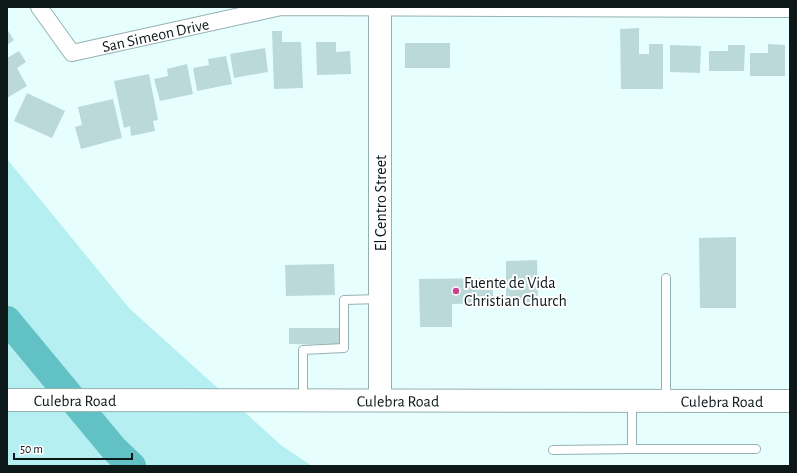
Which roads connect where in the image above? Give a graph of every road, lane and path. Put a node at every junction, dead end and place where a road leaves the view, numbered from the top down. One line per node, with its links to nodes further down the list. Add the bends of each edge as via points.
1 (39, 7): 2 (street, San Simeon Drive, via 72,53 281,7)
2 (380, 8): 3 (street, San Simeon Drive); 5 (main road, El Centro Street)
3 (790, 9)
4 (666, 278): 10 (lane)
5 (380, 299): 7 (lane, via 344,300 344,348 303,350); 8 (main road, El Centro Street)
6 (7, 400): 7 (main road, Culebra Road)
7 (303, 400): 8 (main road, Culebra Road)
8 (380, 400): 9 (main road, Culebra Road)
9 (632, 401): 10 (main road, Culebra Road); 12 (lane)
10 (666, 401): 11 (main road, Culebra Road)
11 (790, 401)
12 (632, 449): 13 (lane); 14 (lane)
13 (756, 449)
14 (553, 450)

